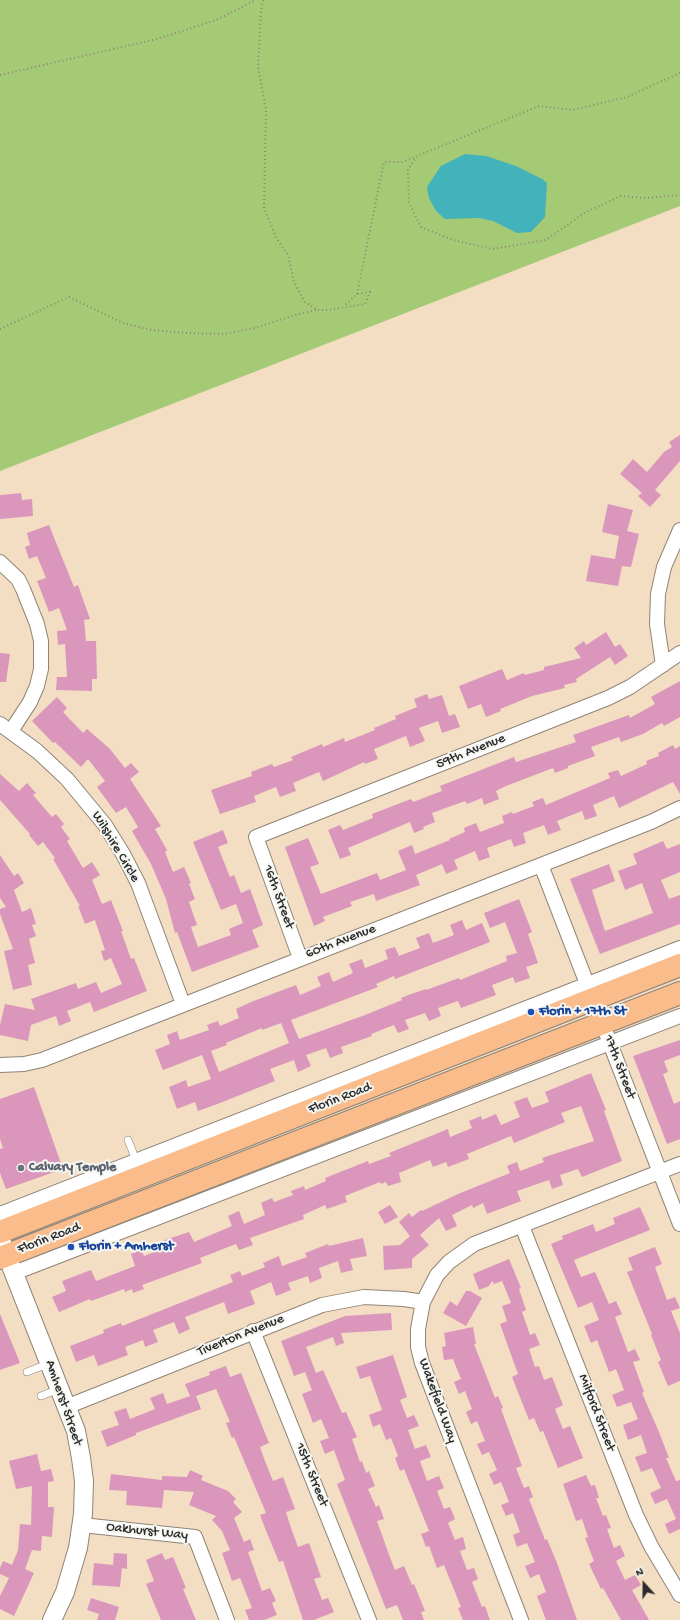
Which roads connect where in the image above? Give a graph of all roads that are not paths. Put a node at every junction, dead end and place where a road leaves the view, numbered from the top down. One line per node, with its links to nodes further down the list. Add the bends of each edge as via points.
1 (680, 530): 4 (street, via 664,567 658,594 657,624)
2 (0, 562): 5 (street, via 18,578 37,624 41,641 41,669 37,686 30,702)
3 (680, 653): 4 (street, 59th Avenue)
4 (663, 664): 7 (street, 59th Avenue, via 630,687 608,698)
5 (5, 727): 14 (street, Wilshire Circle, via 37,751 67,779 112,837 138,883)
6 (680, 808): 8 (street, 60th Avenue)
7 (256, 837): 10 (street, 16th Street)
8 (541, 866): 10 (street, 60th Avenue); 12 (street, 17th Street)
9 (680, 948): 12 (street, Florin Road)
10 (300, 958): 14 (street, 60th Avenue)
11 (680, 965): 12 (main road, Florin Road)
12 (590, 991): 16 (street, 17th Street); 19 (street, Florin Road); 25 (main road, Florin Road)
13 (680, 993): 16 (main road, Florin Road)
14 (183, 1004): 17 (street, 60th Avenue, via 42,1060)
15 (680, 1016): 16 (street, Florin Road)
16 (606, 1034): 21 (street, 17th Street); 26 (main road, Florin Road)
17 (0, 1065)
18 (128, 1140): 19 (lane)
19 (136, 1160): 22 (street, Florin Road)
20 (680, 1164): 21 (street, Wakefield Way)
21 (659, 1172): 23 (street, 17th Street); 24 (street, Wakefield Way)
22 (0, 1214)
23 (680, 1224)
24 (522, 1226): 27 (street, Wakefield Way, via 462,1251 437,1275); 35 (street, Milford Street, via 636,1515)
25 (0, 1232)
26 (5, 1256): 29 (street, Amherst Street)
27 (423, 1302): 28 (street, Tiverton Avenue, via 386,1297 343,1300); 39 (street, Wakefield Way, via 418,1329 418,1347 422,1363)
28 (253, 1330): 33 (street, Tiverton Avenue); 38 (street, 15th Street)
29 (50, 1363): 30 (lane); 31 (street, Amherst Street)
30 (27, 1372)
31 (60, 1389): 32 (lane); 33 (street, Amherst Street)
32 (41, 1396)
33 (66, 1407): 34 (street, Amherst Street, via 76,1431 81,1458 84,1481)
34 (82, 1525): 36 (street, Amherst Street, via 73,1570); 37 (street, Oakhurst Way, via 195,1537)
35 (680, 1595)
36 (52, 1620)
37 (227, 1620)
38 (369, 1620)
39 (521, 1620)

